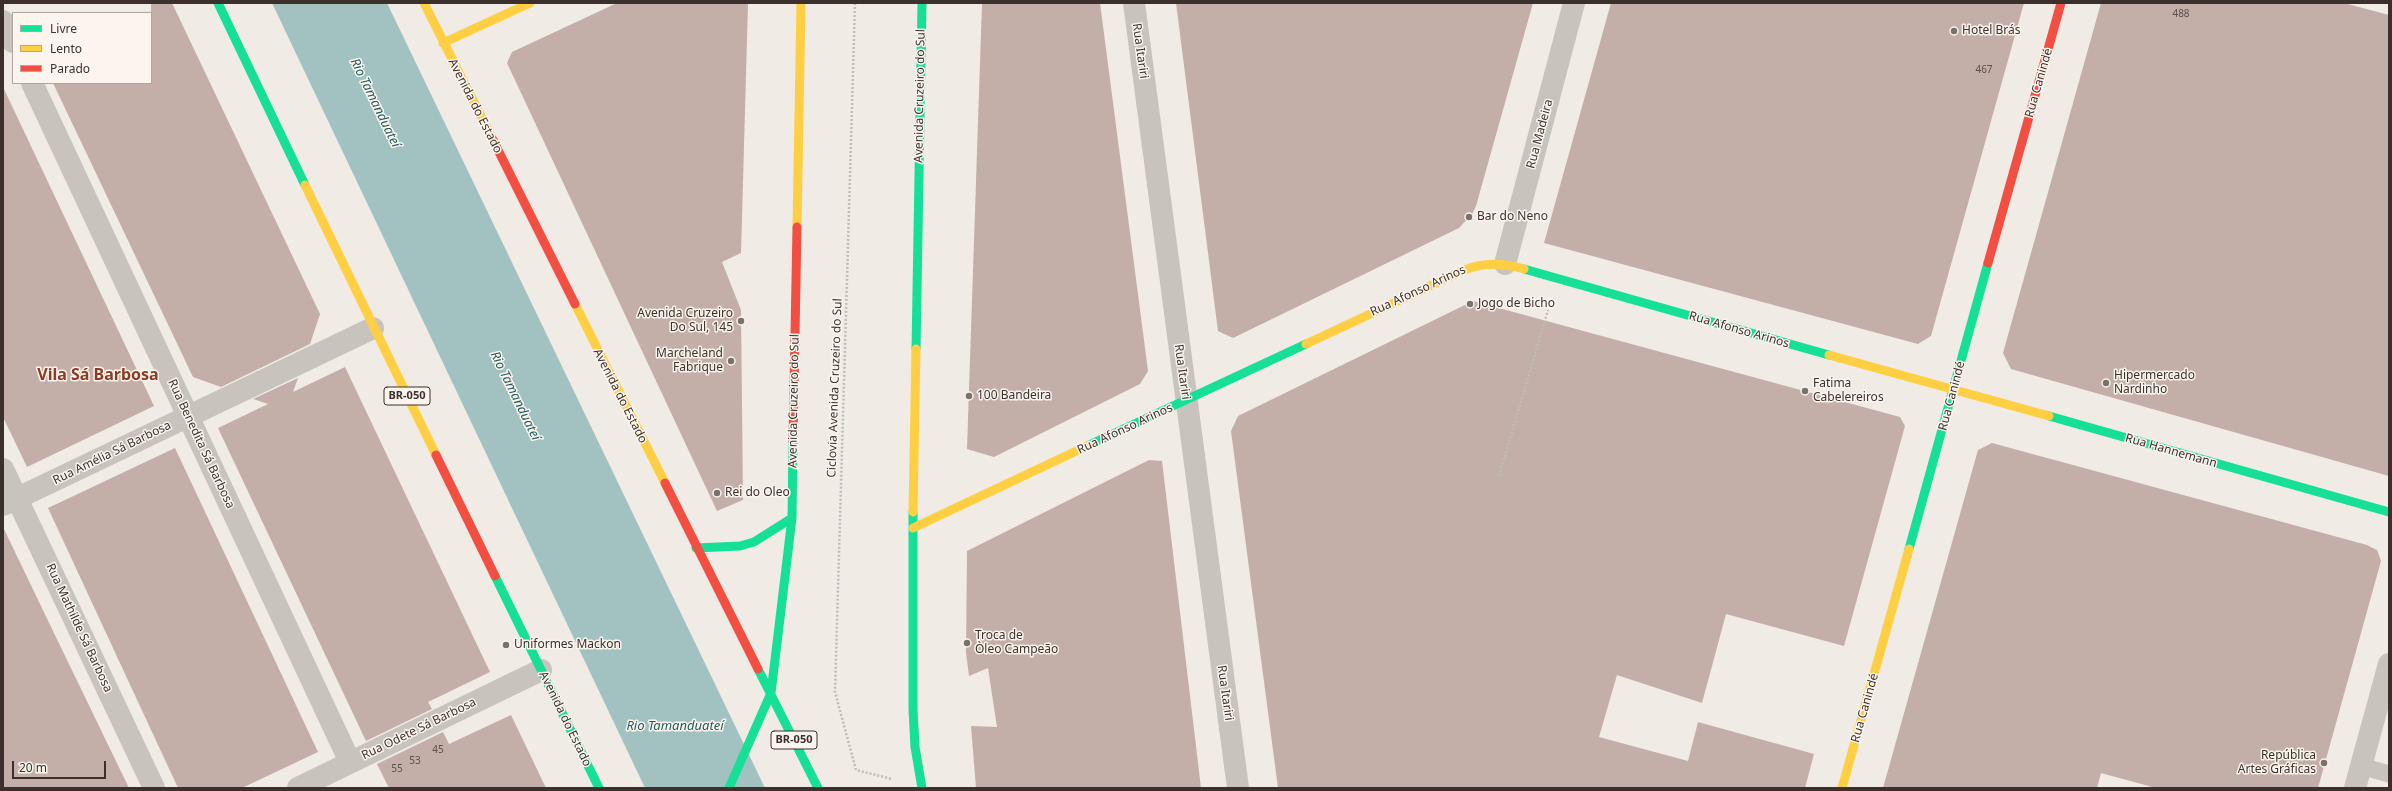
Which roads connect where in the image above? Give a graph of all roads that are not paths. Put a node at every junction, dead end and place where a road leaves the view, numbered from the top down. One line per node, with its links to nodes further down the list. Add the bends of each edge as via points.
1 (218, 3): 14 (main road, Avenida do Estado / BR-050)
2 (424, 3): 11 (main road, Avenida do Estado / BR-050)
3 (530, 3): 11 (main road)
4 (801, 3): 21 (main road, Avenida Cruzeiro do Sul)
5 (922, 3): 22 (main road, Avenida Cruzeiro do Sul)
6 (1134, 3): 16 (street, Rua Itariri)
7 (1574, 3): 13 (street, Rua Madeira)
8 (2061, 3): 15 (main road, Rua Canindé)
9 (3, 21): 10 (street)
10 (12, 40)
11 (443, 44): 23 (main road, Avenida do Estado / BR-050)
12 (32, 84): 17 (street, Rua Benedita Sá Barbosa)
13 (1505, 264): 15 (main road, Rua Afonso Arinos); 16 (main road, Rua Afonso Arinos, via 1478,264 1466,268)
14 (373, 328): 17 (street, Rua Amélia Sá Barbosa); 25 (main road, Avenida do Estado / BR-050)
15 (1953, 390): 20 (main road, Rua Hannemann); 37 (main road, Rua Canindé)
16 (1186, 400): 22 (main road, Rua Afonso Arinos); 36 (street, Rua Itariri)
17 (188, 417): 19 (street, Rua Amélia Sá Barbosa); 27 (street, Rua Benedita Sá Barbosa)
18 (3, 469): 19 (street, Rua Mathilde Sá Barbosa)
19 (10, 502): 30 (street, Rua Mathilde Sá Barbosa)
20 (2389, 512)
21 (792, 518): 23 (main road, via 754,542 740,546); 26 (main road, Avenida Cruzeiro do Sul)
22 (913, 528): 35 (main road, Avenida Cruzeiro do Sul, via 913,709 915,747)
23 (696, 548): 26 (main road, Avenida do Estado / BR-050)
24 (2389, 664): 28 (street)
25 (541, 670): 27 (street, Rua Odete Sá Barbosa); 32 (main road, Avenida do Estado / BR-050)
26 (771, 692): 33 (main road, Avenida Cruzeiro do Sul); 34 (main road, Avenida do Estado / BR-050)
27 (350, 762): 31 (street, Rua Odete Sá Barbosa)
28 (2361, 766): 29 (lane); 38 (street)
29 (2389, 774)
30 (154, 788)
31 (298, 788)
32 (599, 788)
33 (729, 788)
34 (818, 788)
35 (922, 788)
36 (1238, 788)
37 (1842, 788)
38 (2355, 788)

